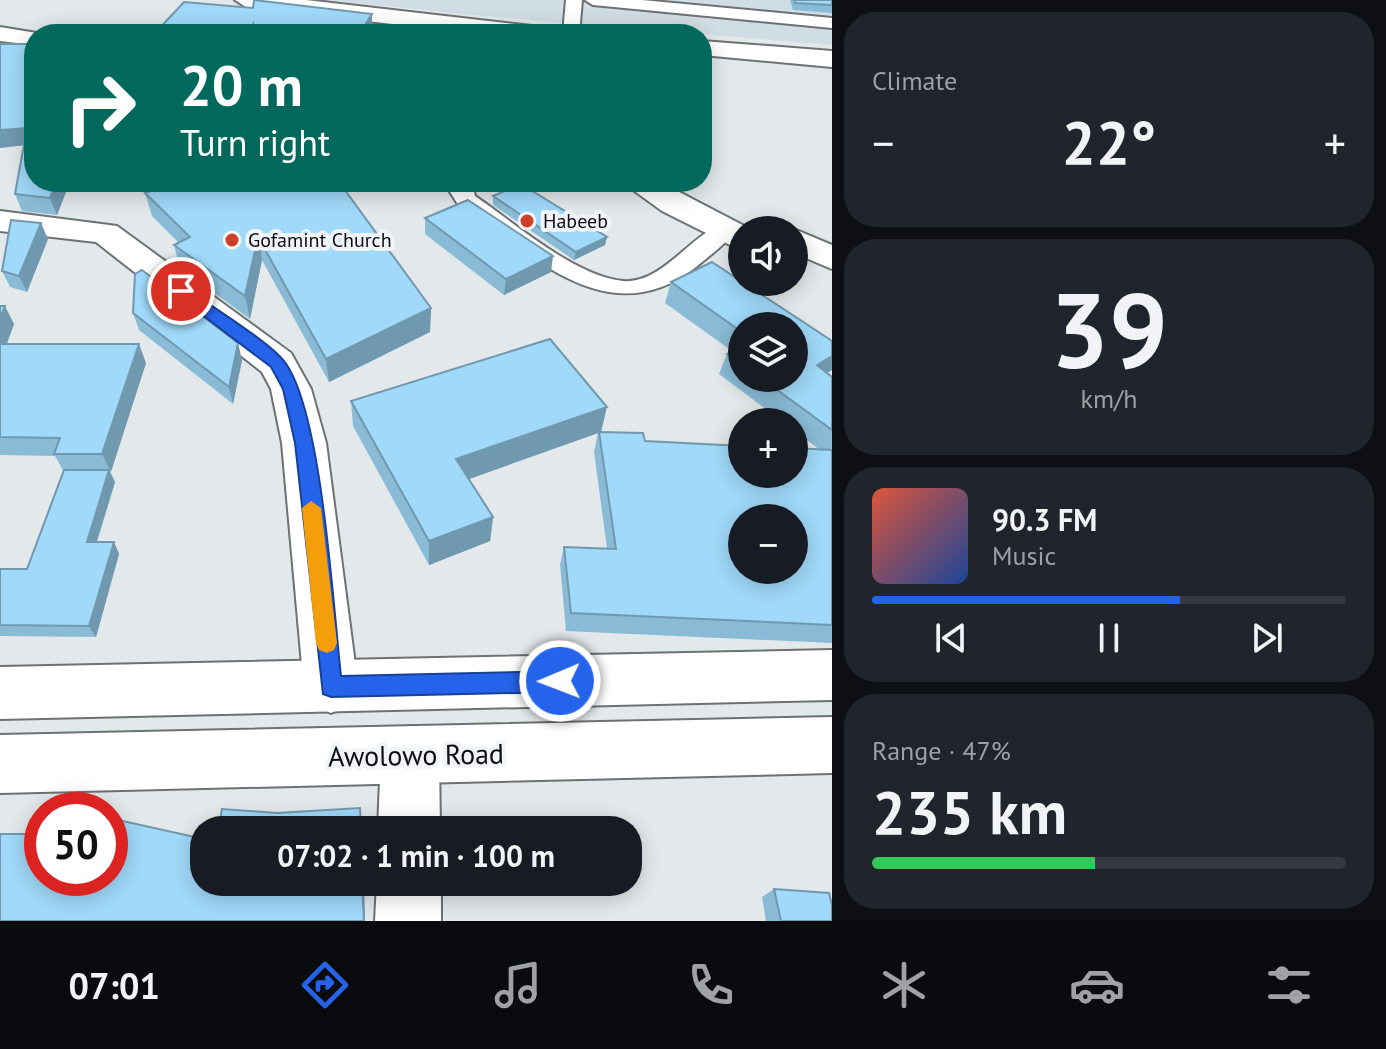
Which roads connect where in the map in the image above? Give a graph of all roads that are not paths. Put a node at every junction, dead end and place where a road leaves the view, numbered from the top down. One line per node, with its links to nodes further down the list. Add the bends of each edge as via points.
1 (246, 0): 5 (main road)
2 (574, 0): 6 (lane)
3 (593, 0): 4 (lane)
4 (832, 23)
5 (425, 24)
6 (572, 24)
7 (0, 34): 8 (main road)
8 (24, 37)
9 (712, 49): 10 (main road)
10 (832, 59)
11 (461, 192): 17 (lane, via 539,249 591,280 624,290 648,286)
12 (656, 192): 16 (main road)
13 (704, 192): 14 (main road)
14 (749, 216)
15 (0, 221): 23 (main road, via 105,233 277,363 291,389 304,443)
16 (728, 231)
17 (728, 237)
18 (808, 246): 19 (main road)
19 (832, 259)
20 (808, 269): 21 (main road)
21 (832, 280)
22 (832, 675): 23 (main road)
23 (331, 687): 24 (main road)
24 (0, 693)
25 (832, 745): 26 (main road, Awolowo Road)
26 (410, 755): 27 (main road, Awolowo Road); 28 (main road)
27 (0, 764)
28 (409, 816)
29 (409, 896): 30 (main road)
30 (408, 921)

